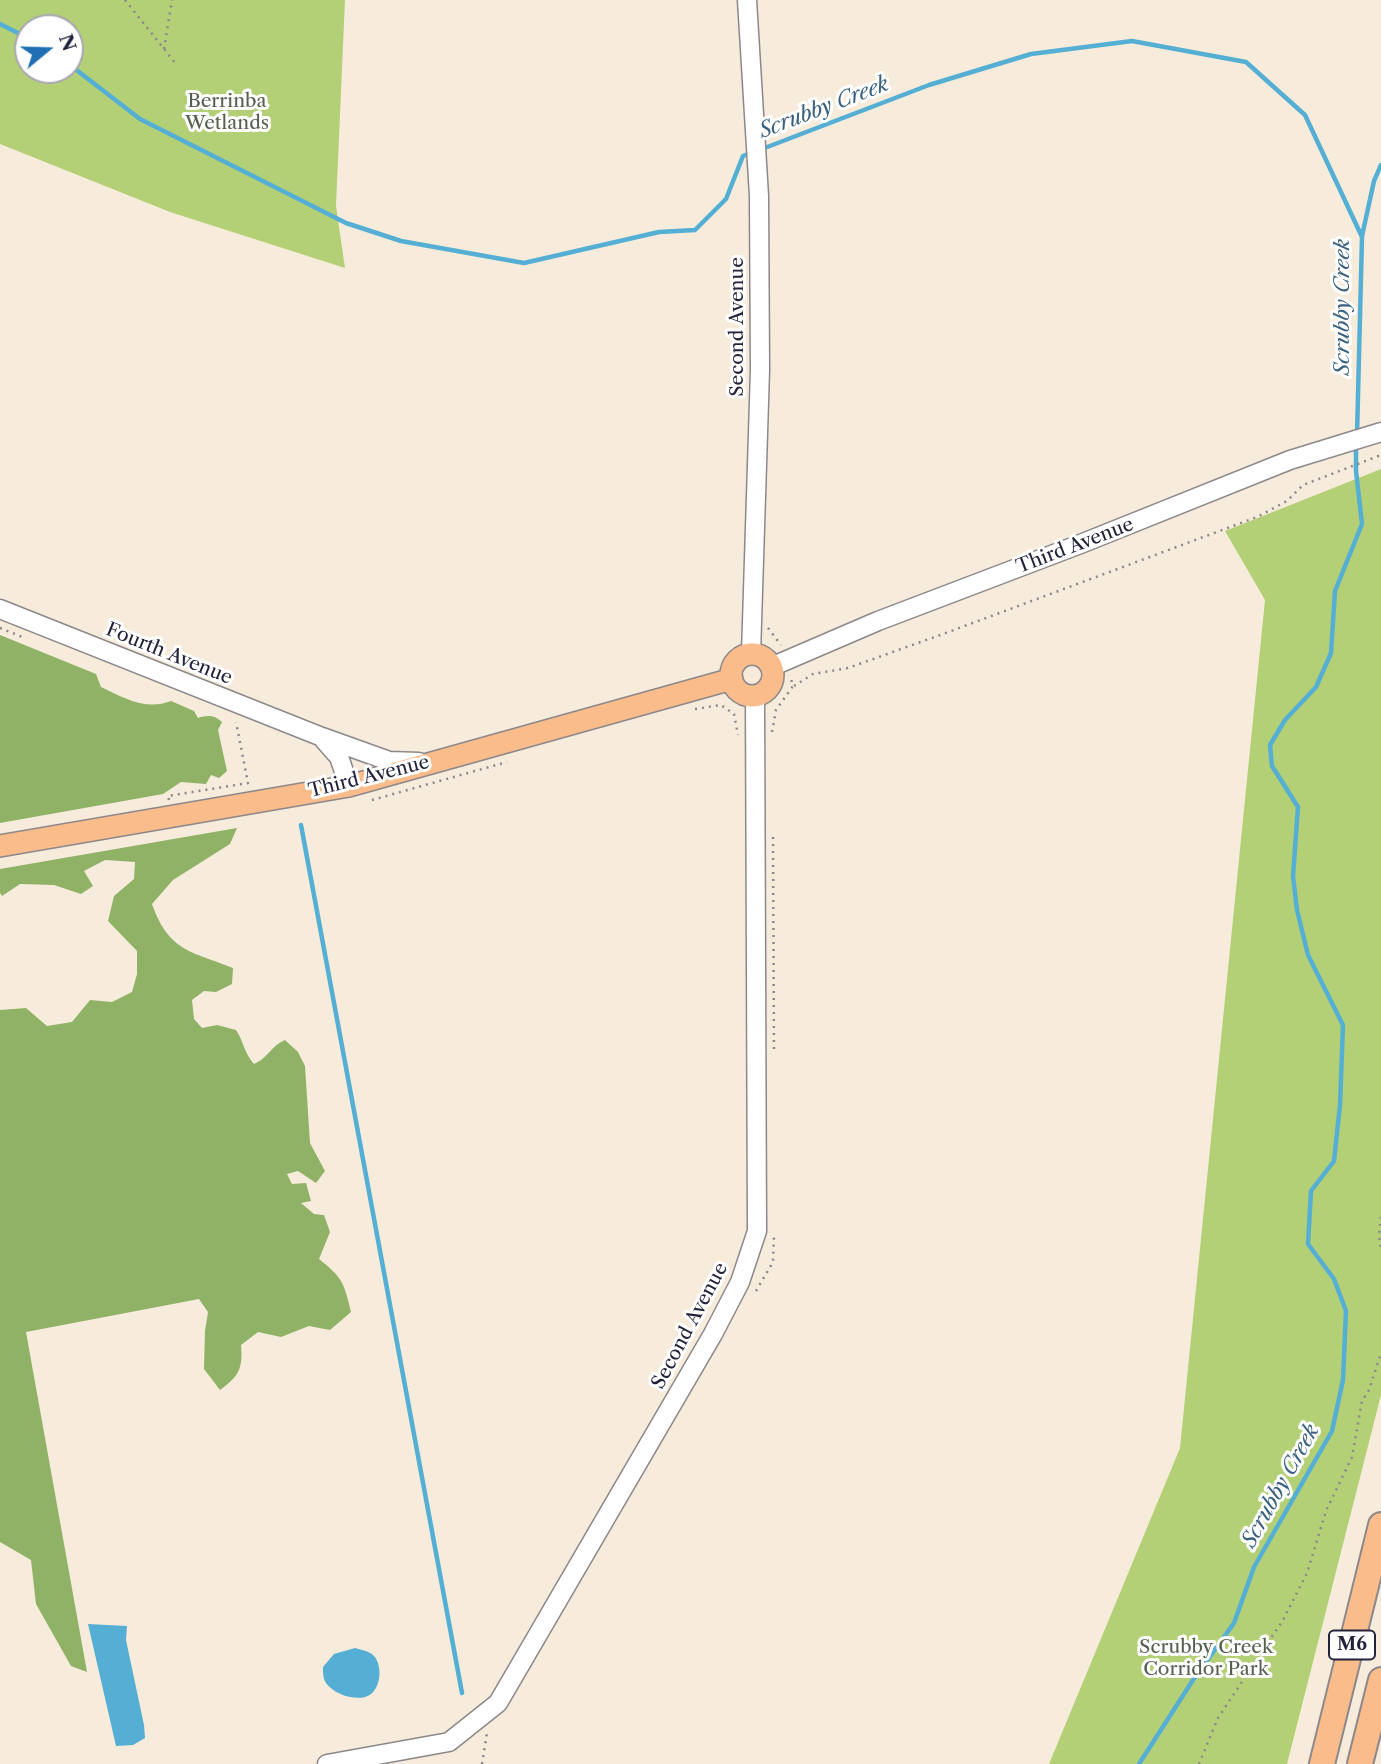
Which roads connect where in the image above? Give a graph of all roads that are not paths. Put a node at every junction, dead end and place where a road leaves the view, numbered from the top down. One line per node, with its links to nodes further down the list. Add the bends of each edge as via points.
1 (747, 0): 4 (street, Second Avenue, via 759,196 760,370)
2 (1381, 432): 5 (street, Third Avenue, via 1290,460)
3 (0, 609): 8 (street, Fourth Avenue)
4 (751, 654): 5 (main road); 6 (main road, via 736,662)
5 (771, 667): 7 (main road, via 768,689)
6 (732, 680): 7 (main road, via 737,690); 9 (main road, Third Avenue)
7 (755, 696): 14 (street, Second Avenue, via 757,1231 740,1282 498,1703 449,1742)
8 (322, 737): 9 (street, Fourth Avenue, via 389,761); 10 (street, via 339,757)
9 (427, 763): 10 (main road, Third Avenue)
10 (349, 786): 11 (main road, Third Avenue)
11 (0, 846)
12 (1381, 1525): 15 (highway, M6)
13 (1381, 1680): 16 (highway, M6)
14 (327, 1764)
15 (1322, 1764)
16 (1360, 1764)

